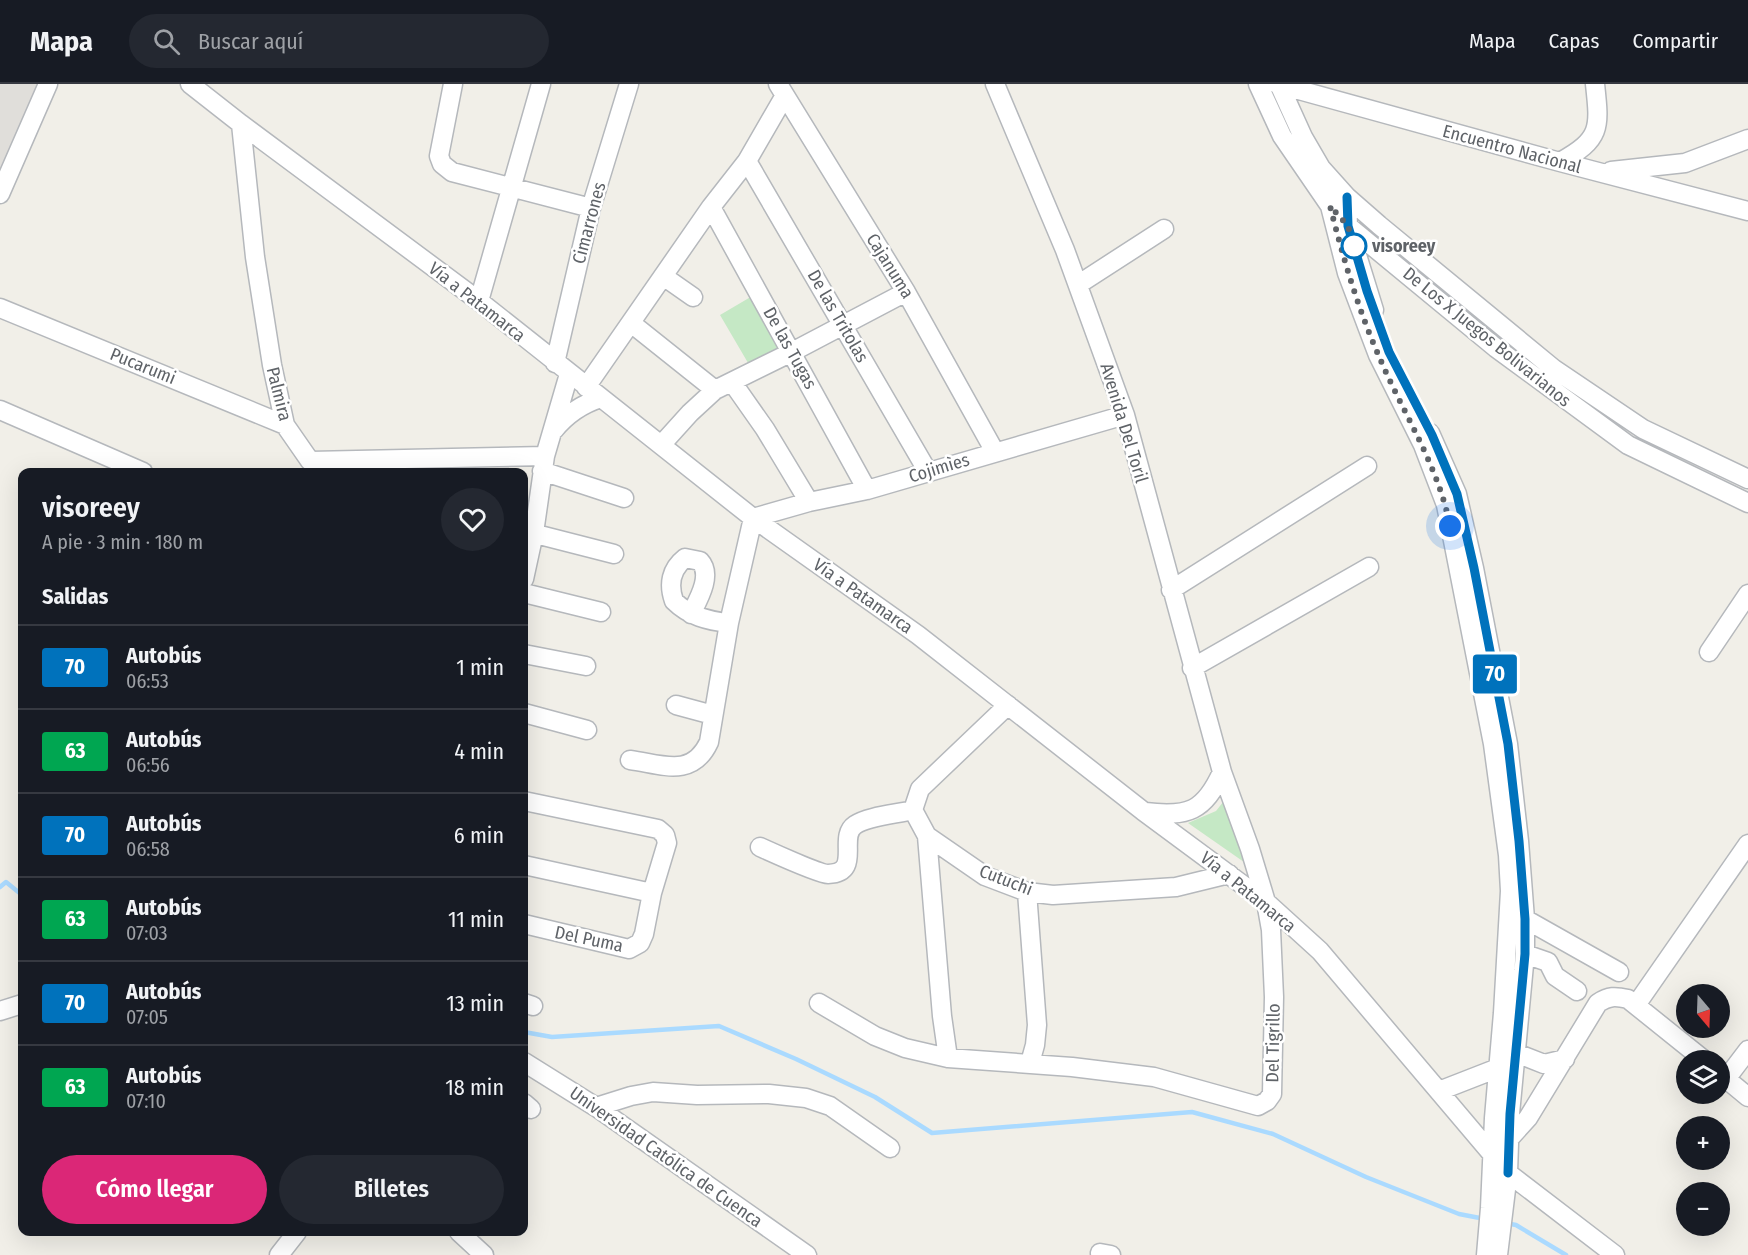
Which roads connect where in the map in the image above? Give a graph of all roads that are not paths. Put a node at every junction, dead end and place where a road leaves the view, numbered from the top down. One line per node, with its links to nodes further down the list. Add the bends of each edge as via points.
1 (48, 84): 18 (street)
2 (190, 84): 11 (street, Vía a Patamarca)
3 (453, 84): 17 (street, via 439,156 442,164 452,172)
4 (541, 84): 17 (street)
5 (629, 84): 22 (street, Cimarrones)
6 (996, 84): 28 (street, Avenida Del Toril)
7 (1258, 84): 20 (street, De Los X Juegos Bolivarianos, via 1282,136)
8 (1279, 84): 14 (street, Encuentro Nacional); 16 (street, De Los X Juegos Bolivarianos, via 1303,137)
9 (1595, 84): 14 (street, via 1599,113 1595,134 1582,149)
10 (781, 91): 13 (street); 30 (street, Cajanuma)
11 (241, 124): 32 (street, Vía a Patamarca); 43 (street, Palmira, via 255,257)
12 (1748, 139): 15 (street, via 1684,163)
13 (747, 161): 21 (street); 35 (street, De las Tritolas)
14 (1560, 162): 15 (street, Encuentro Nacional)
15 (1597, 172): 23 (street, Encuentro Nacional)
16 (1328, 176): 19 (street, De Los X Juegos Bolivarianos); 20 (street)
17 (511, 185): 22 (street); 32 (street)
18 (0, 194)
19 (1347, 197): 24 (street); 52 (street, De Los X Juegos Bolivarianos, via 1554,369 1643,429)
20 (1330, 206): 24 (street, De Los X Juegos Bolivarianos); 105 (street, via 1347,273 1378,355 1423,445 1446,505 1493,744 1510,891)
21 (711, 207): 27 (street); 36 (street, De las Tugas)
22 (591, 208): 37 (street, Cimarrones)
23 (1748, 211)
24 (1348, 226): 26 (street, De Los X Juegos Bolivarianos); 29 (street)
25 (1164, 229): 28 (street)
26 (1395, 263): 29 (street, via 1376,265 1369,273); 56 (street, De Los X Juegos Bolivarianos, via 1496,348 1628,445)
27 (663, 276): 31 (street); 34 (street)
28 (1079, 285): 42 (street, Avenida Del Toril)
29 (1367, 291): 89 (street, via 1389,352 1457,494 1508,744)
30 (906, 292): 35 (street); 46 (street, Cajanuma)
31 (693, 297)
32 (479, 301): 37 (street, Vía a Patamarca)
33 (0, 308): 43 (street, Pucarumi)
34 (631, 323): 38 (street); 39 (street)
35 (843, 325): 36 (street); 51 (street, De las Tritolas)
36 (792, 352): 38 (street); 53 (street, De las Tugas)
37 (562, 369): 39 (street, Vía a Patamarca); 44 (street, Cimarrones)
38 (723, 386): 45 (street, via 690,413); 55 (street, via 765,429)
39 (586, 387): 40 (street, Vía a Patamarca)
40 (601, 398): 44 (street, Cimarrones, via 565,417); 45 (street, Vía a Patamarca)
41 (0, 410): 50 (street)
42 (1125, 415): 46 (street, Cojimìes); 61 (street, Avenida Del Toril)
43 (285, 425): 48 (street, Palmira)
44 (553, 431): 47 (street, Cimarrones)
45 (662, 444): 57 (street, Vía a Patamarca)
46 (995, 452): 51 (street, Cojimìes)
47 (544, 463): 48 (street, Palmira); 54 (street, Palmira); 58 (street, Cimarrones)
48 (309, 466)
49 (1367, 466): 61 (street)
50 (134, 468)
51 (928, 472): 53 (street, Cojimìes)
52 (1748, 479)
53 (867, 490): 55 (street, Cojimìes)
54 (624, 498)
55 (809, 502): 57 (street, Cojimìes)
56 (1748, 503)
57 (753, 518): 66 (street); 72 (street, Vía a Patamarca, via 918,635)
58 (529, 532): 59 (street)
59 (614, 554)
60 (1369, 567): 70 (street)
61 (1172, 590): 70 (street, Avenida Del Toril)
62 (528, 594): 64 (street)
63 (1748, 594): 67 (street)
64 (601, 612)
65 (691, 614): 66 (street)
66 (729, 624): 74 (street)
67 (1708, 652)
68 (528, 655): 69 (street)
69 (586, 666)
70 (1192, 668): 77 (street, Avenida Del Toril)
71 (676, 705): 74 (street)
72 (1008, 705): 79 (street, via 920,789); 80 (street, Vía a Patamarca)
73 (528, 713): 75 (street)
74 (713, 715): 76 (street, via 709,742 696,760 679,767)
75 (587, 730)
76 (630, 760)
77 (1222, 772): 80 (street, via 1210,796 1185,812 1169,815); 88 (street, Avenida Del Toril)
78 (528, 802): 87 (street, Del Puma, via 658,829 666,835 667,843)
79 (914, 810): 81 (street, Cutuchi); 83 (street, via 854,826 848,835 849,861 842,870 827,874)
80 (1143, 811): 85 (street, Vía a Patamarca)
81 (927, 836): 86 (street, Cutuchi, via 985,876); 101 (street)
82 (1748, 844): 96 (street)
83 (760, 847)
84 (528, 866): 87 (street)
85 (1229, 874): 86 (street, Cutuchi, via 1176,887 1053,895); 88 (street, Vía a Patamarca)
86 (1027, 892): 103 (street, via 1037,1025)
87 (652, 893): 90 (street, Del Puma, via 640,943 629,949)
88 (1266, 902): 103 (street, Del Tigrillo, via 1274,997 1272,1094 1267,1101 1258,1106 1155,1077); 108 (street, Vía a Patamarca, via 1320,951)
89 (1525, 919): 91 (street); 92 (street)
90 (528, 925)
91 (1525, 954): 93 (street, via 1548,962 1555,976); 100 (street)
92 (1619, 972)
93 (1577, 991)
94 (819, 1003): 101 (street, via 875,1036)
95 (18, 1005): 97 (street)
96 (1636, 1005): 98 (street); 102 (street, via 1618,996 1598,1003)
97 (0, 1011)
98 (1692, 1050)
99 (1748, 1050): 106 (street)
100 (1516, 1053): 102 (street, via 1544,1064); 111 (street)
101 (948, 1058): 103 (street)
102 (1565, 1059): 111 (street, via 1528,1118)
103 (1030, 1063)
104 (528, 1064): 110 (street, Universidad Católica de Cuenca)
105 (1498, 1068): 108 (street); 111 (street)
106 (1730, 1068)
107 (1730, 1082): 109 (street)
108 (1439, 1091): 111 (street, Vía a Patamarca)
109 (1748, 1097)
110 (596, 1107): 112 (street, via 653,1092 806,1098 830,1106); 120 (street, Universidad Católica de Cuenca)
111 (1498, 1144): 113 (street, Vía a Patamarca); 114 (street)
112 (890, 1148)
113 (1508, 1173): 114 (street); 121 (street, Vía a Patamarca)
114 (1497, 1208): 117 (street)
115 (294, 1236): 118 (street)
116 (463, 1236): 119 (street)
117 (1492, 1250)
118 (279, 1255)
119 (484, 1255)
120 (807, 1255)
121 (1615, 1255)

